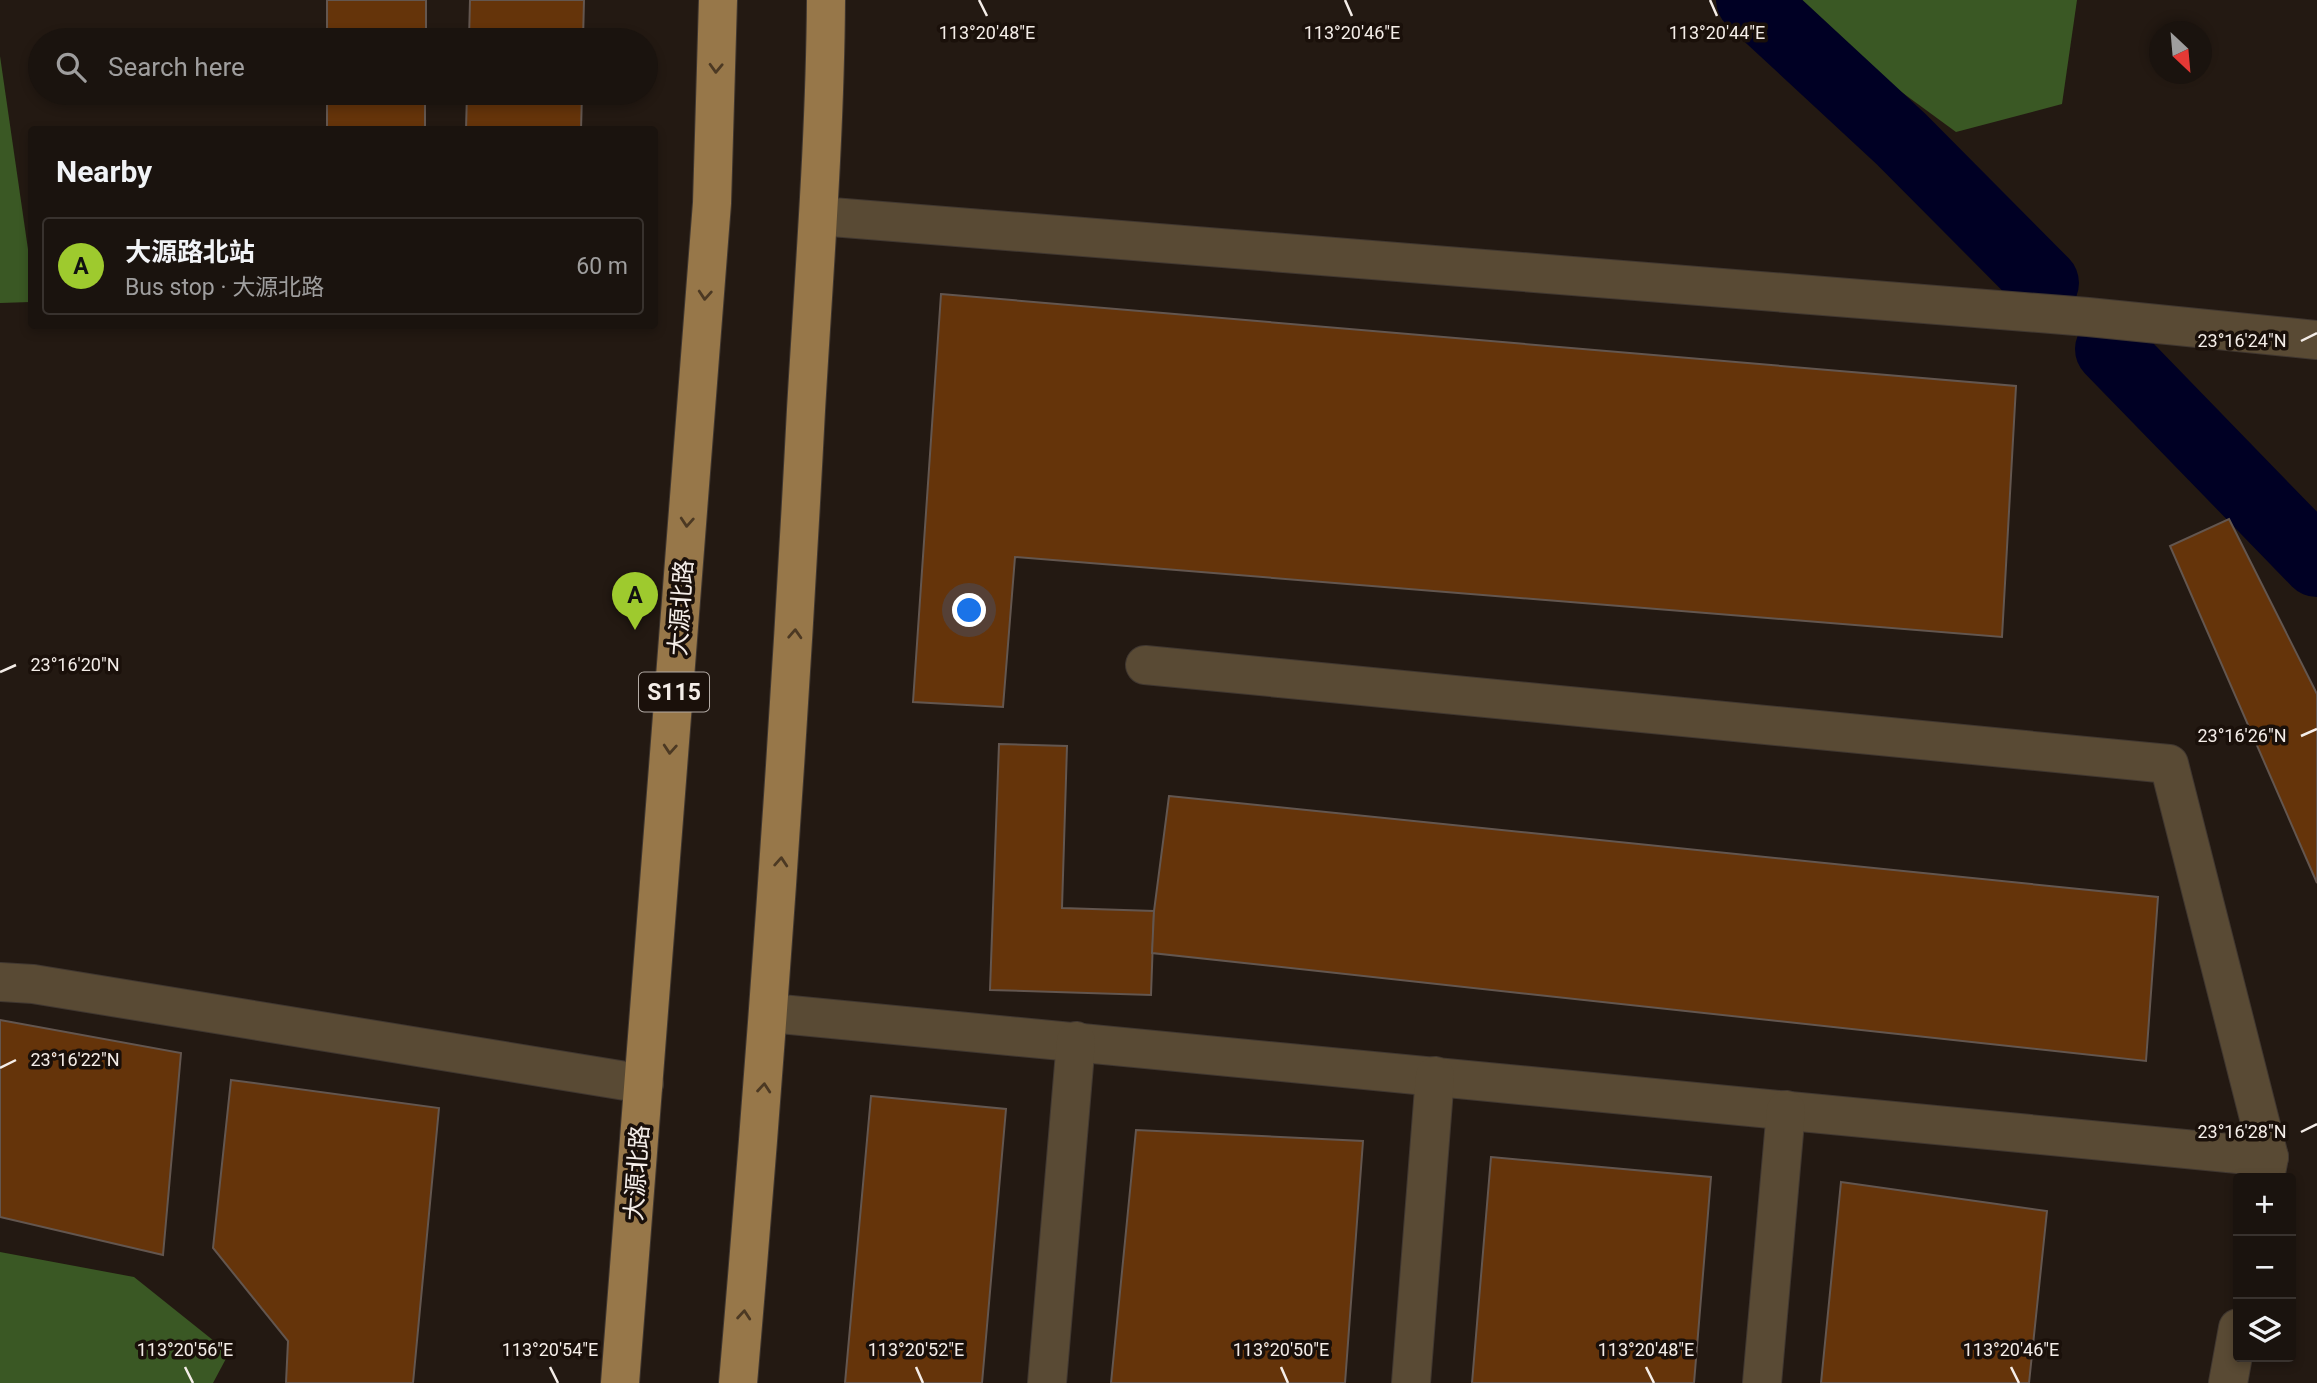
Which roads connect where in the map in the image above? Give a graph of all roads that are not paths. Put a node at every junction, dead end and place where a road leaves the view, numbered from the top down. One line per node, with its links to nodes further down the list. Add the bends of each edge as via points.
1 (718, 0): 10 (main road, 大源北路 / S115, one-way to 10, via 712,202)
2 (826, 0): 3 (main road)
3 (819, 216): 4 (street, via 2088,317); 7 (main road, one-way to 3)
4 (2317, 340)
5 (1145, 665): 12 (street, via 2169,764)
6 (0, 982): 10 (street)
7 (770, 1013): 8 (street); 15 (main road, one-way to 7)
8 (1076, 1041): 9 (street); 16 (street)
9 (1436, 1076): 11 (street); 17 (street)
10 (644, 1084): 14 (main road, 大源北路 / S115)
11 (1786, 1110): 12 (street); 18 (street)
12 (2267, 1168)
13 (2233, 1356): 19 (street)
14 (620, 1383)
15 (738, 1383)
16 (1048, 1383)
17 (1411, 1383)
18 (1762, 1383)
19 (2228, 1383)

